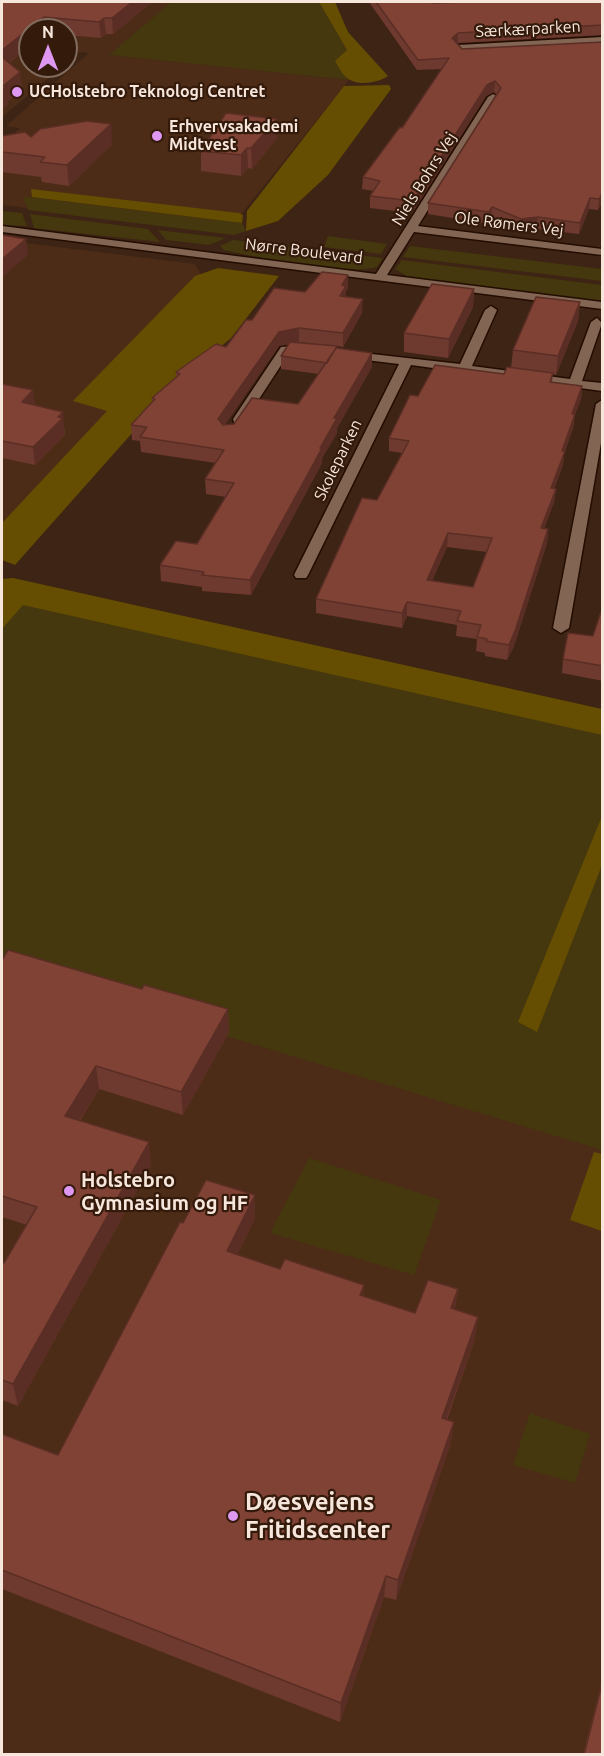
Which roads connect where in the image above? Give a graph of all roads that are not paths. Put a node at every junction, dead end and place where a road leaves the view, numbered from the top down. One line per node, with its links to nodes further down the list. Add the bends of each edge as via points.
1 (441, 2): 2 (street, Særkærparken, via 427,2 432,8)
2 (454, 7)
3 (603, 40): 4 (street, Særkærparken, via 458,48 463,55)
4 (603, 47)
5 (493, 97): 6 (street, Niels Bohrs Vej)
6 (411, 228): 8 (street, Ole Rømers Vej); 9 (street, Niels Bohrs Vej)
7 (2, 229): 9 (street, Nørre Boulevard)
8 (603, 252)
9 (380, 277): 10 (street, Nørre Boulevard)
10 (603, 306)
11 (491, 310): 16 (street)
12 (597, 322): 17 (street)
13 (310, 350): 20 (street, via 285,350)
14 (331, 352): 15 (street)
15 (407, 361): 16 (street); 21 (street, Skoleparken)
16 (465, 368): 17 (street)
17 (574, 383): 18 (street)
18 (603, 387)
19 (603, 404): 22 (street)
20 (228, 434)
21 (300, 575)
22 (561, 628)

